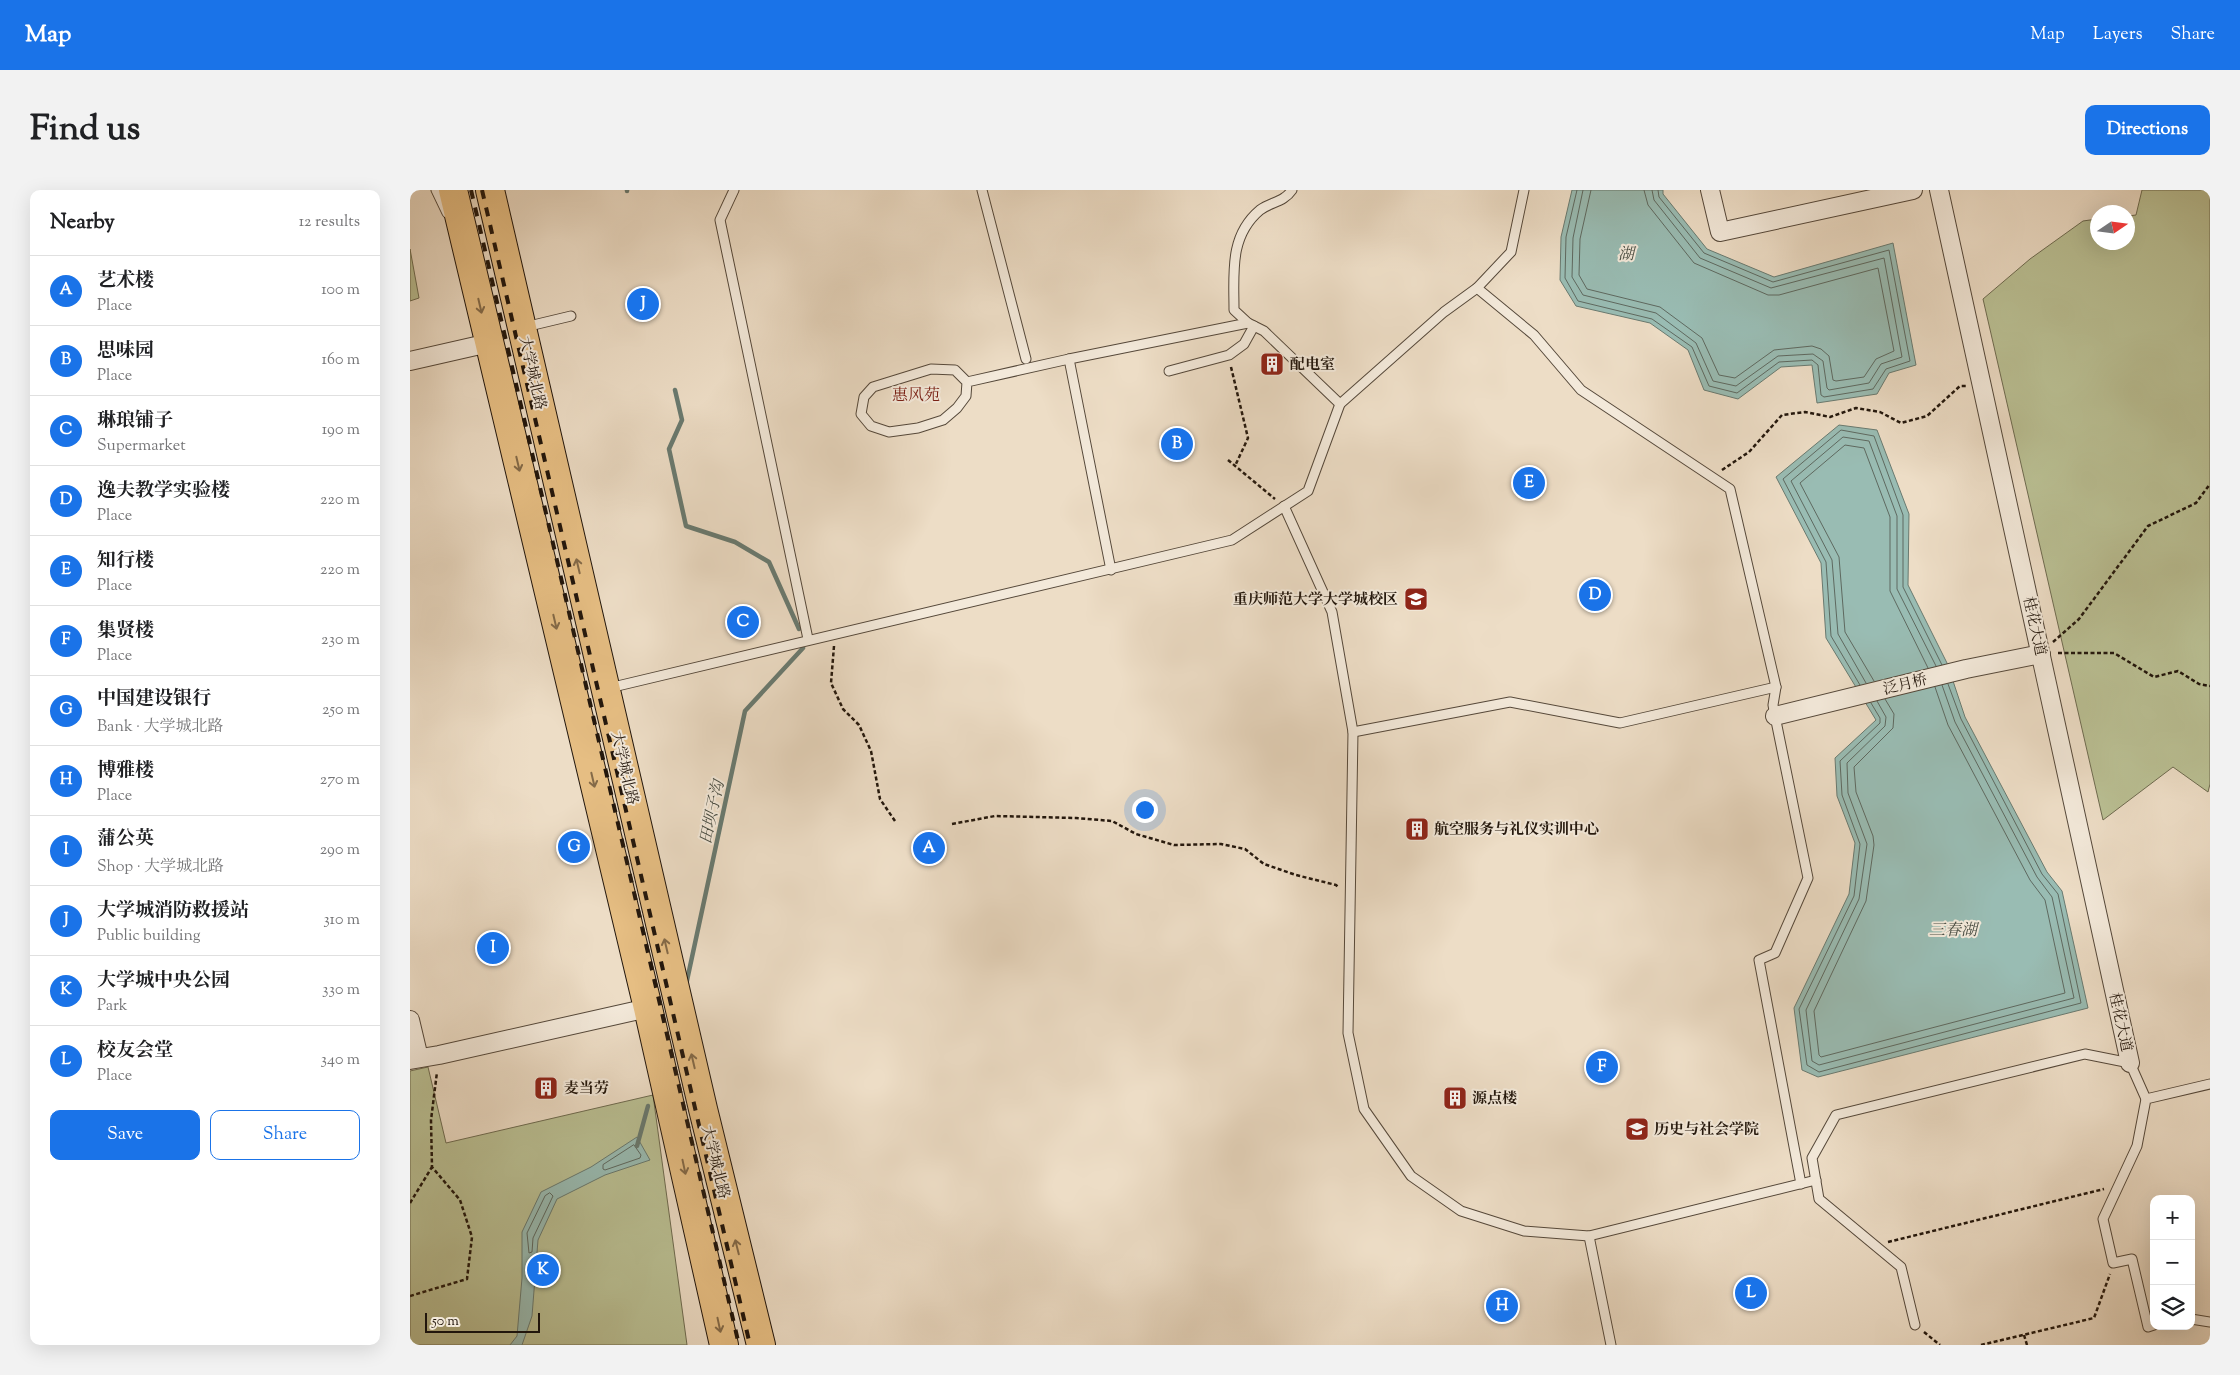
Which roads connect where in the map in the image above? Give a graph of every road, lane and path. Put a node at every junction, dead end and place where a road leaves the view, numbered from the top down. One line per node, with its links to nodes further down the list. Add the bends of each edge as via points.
1 (436, 190): 11 (lane)
2 (453, 190): 11 (main road, 大学城北路)
3 (734, 190): 32 (lane, via 720,220)
4 (982, 190): 18 (lane)
5 (1292, 190): 14 (lane, via 1287,197 1261,210 1241,231 1234,265 1234,310)
6 (1524, 190): 12 (lane, via 1511,252)
7 (1710, 190): 8 (street, via 1720,232)
8 (1914, 190)
9 (1939, 190): 23 (street, 桂花大道)
10 (496, 194): 15 (main road, 大学城北路, via 502,242)
11 (471, 265): 16 (main road, 大学城北路, one-way to 16)
12 (1477, 288): 24 (lane, via 1444,312); 27 (lane, via 1534,335 1581,390)
13 (571, 316): 15 (lane)
14 (1251, 325): 17 (lane, via 1244,344); 19 (lane); 24 (lane, via 1264,331)
15 (522, 327): 36 (main road, 大学城北路, one-way to 15)
16 (489, 343): 20 (street); 42 (main road, 大学城北路, one-way to 42)
17 (1229, 356): 21 (lane); 26 (path, via 1248,438)
18 (1026, 359)
19 (1069, 359): 22 (lane); 30 (lane)
20 (410, 361)
21 (1169, 370)
22 (967, 382): 22 (lane, via 955,370 931,369 873,387 864,397 861,414 870,426 889,432 918,428 943,420 957,408 966,396)
23 (1982, 387): 27 (path, via 1960,386 1927,416 1901,423 1880,412 1856,408 1830,417 1805,412 1782,415 1749,452); 33 (street, 桂花大道)
24 (1340, 404): 29 (lane, via 1308,491)
25 (1228, 460): 26 (path)
26 (1235, 466): 29 (path)
27 (1711, 477): 35 (lane, via 1730,490)
28 (2210, 484): 33 (path, via 2196,503 2148,526 2079,618)
29 (1284, 506): 30 (lane, via 1232,540); 38 (lane, via 1332,612)
30 (1111, 570): 31 (lane)
31 (838, 632): 32 (lane); 39 (path, via 830,683 843,709 859,725 871,751 880,799)
32 (808, 639): 36 (lane)
33 (2041, 654): 34 (path, via 2114,653 2154,677 2178,671 2199,684); 37 (street, 泛月桥); 46 (street, 桂花大道)
34 (2210, 686)
35 (1776, 687): 37 (lane); 38 (lane, via 1620,723 1510,702)
36 (606, 688): 57 (main road, 大学城北路, one-way to 36)
37 (1775, 716): 51 (lane, via 1808,878 1775,953 1758,960)
38 (1353, 732): 41 (lane)
39 (895, 821)
40 (952, 824): 41 (path, via 995,816 1112,821 1136,834 1174,845 1221,844 1245,849 1264,864 1296,876 1336,885)
41 (1350, 904): 54 (lane, via 1348,1033 1364,1109 1411,1176 1461,1211 1524,1231)
42 (650, 1016): 44 (street); 58 (main road, 大学城北路, one-way to 58)
43 (410, 1020): 45 (street)
44 (439, 1055): 45 (street); 49 (path, via 431,1120)
45 (414, 1059)
46 (2130, 1063): 48 (lane); 50 (lane, via 2085,1054 1836,1115 1812,1158)
47 (2210, 1084): 48 (lane)
48 (2146, 1099): 52 (lane, via 2137,1146)
49 (432, 1167): 53 (path); 59 (path, via 460,1200 472,1237 467,1279)
50 (1816, 1180): 51 (lane); 55 (lane, via 1819,1199)
51 (1800, 1184): 54 (lane)
52 (2118, 1186): 55 (path); 56 (lane, via 2103,1218)
53 (410, 1203)
54 (1589, 1236): 67 (lane)
55 (1874, 1245): 62 (lane, via 1901,1267)
56 (2113, 1263): 63 (lane, via 2132,1259); 64 (path, via 2094,1318)
57 (743, 1273): 58 (main road); 66 (main road, 大学城北路)
58 (710, 1282): 65 (main road, 大学城北路, one-way to 65)
59 (410, 1296)
60 (2195, 1319): 61 (lane)
61 (2210, 1322)
62 (1915, 1325): 68 (path)
63 (2150, 1326)
64 (2024, 1335): 69 (path); 70 (path)
65 (724, 1345)
66 (761, 1345)
67 (1611, 1345)
68 (1940, 1345)
69 (1982, 1345)
70 (2027, 1345)

